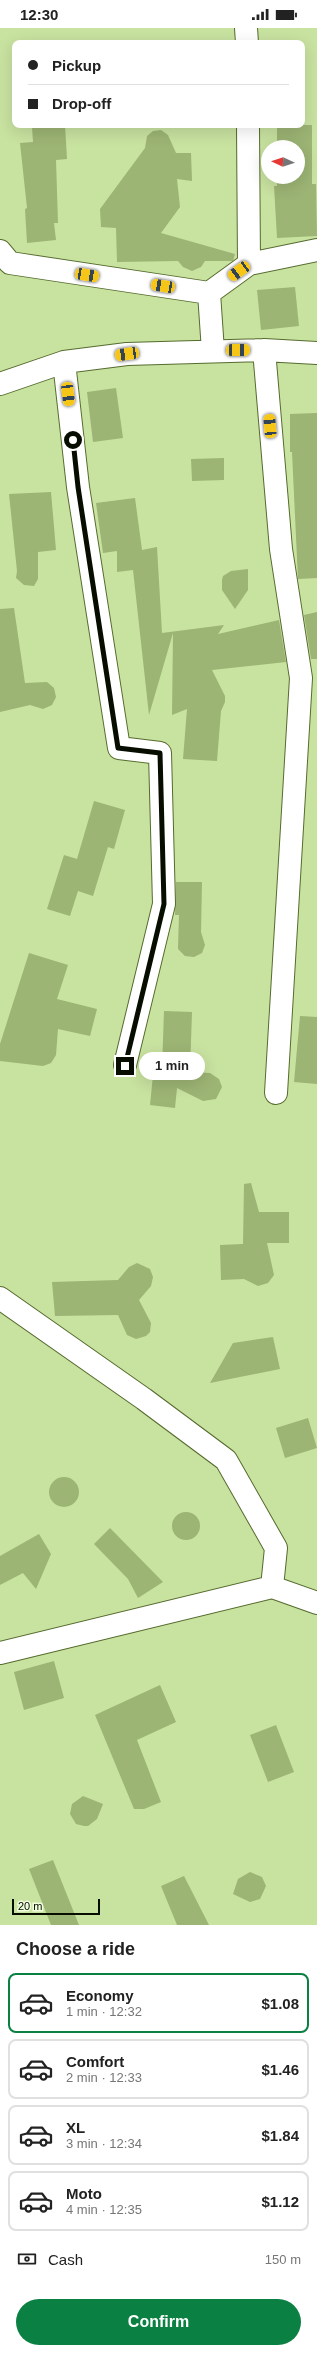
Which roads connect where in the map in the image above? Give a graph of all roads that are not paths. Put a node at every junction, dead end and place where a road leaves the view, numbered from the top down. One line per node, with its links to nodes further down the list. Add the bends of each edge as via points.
1 (246, 28): 2 (street)
2 (247, 40)
3 (248, 128): 6 (street)
4 (317, 250): 6 (street)
5 (0, 251): 7 (street, via 10,263)
6 (250, 264): 7 (street)
7 (209, 293): 9 (street)
8 (264, 350): 9 (street); 10 (street); 14 (street, via 282,549 301,678)
9 (213, 351): 11 (street, via 127,354)
10 (317, 353)
11 (64, 362): 12 (street); 13 (street, via 78,487 118,748 160,753 164,904)
12 (0, 384)
13 (125, 1066)
14 (276, 1094)
15 (0, 1298): 16 (street, via 226,1460 276,1548)
16 (272, 1587): 17 (street); 18 (street)
17 (317, 1603)
18 (0, 1652)

